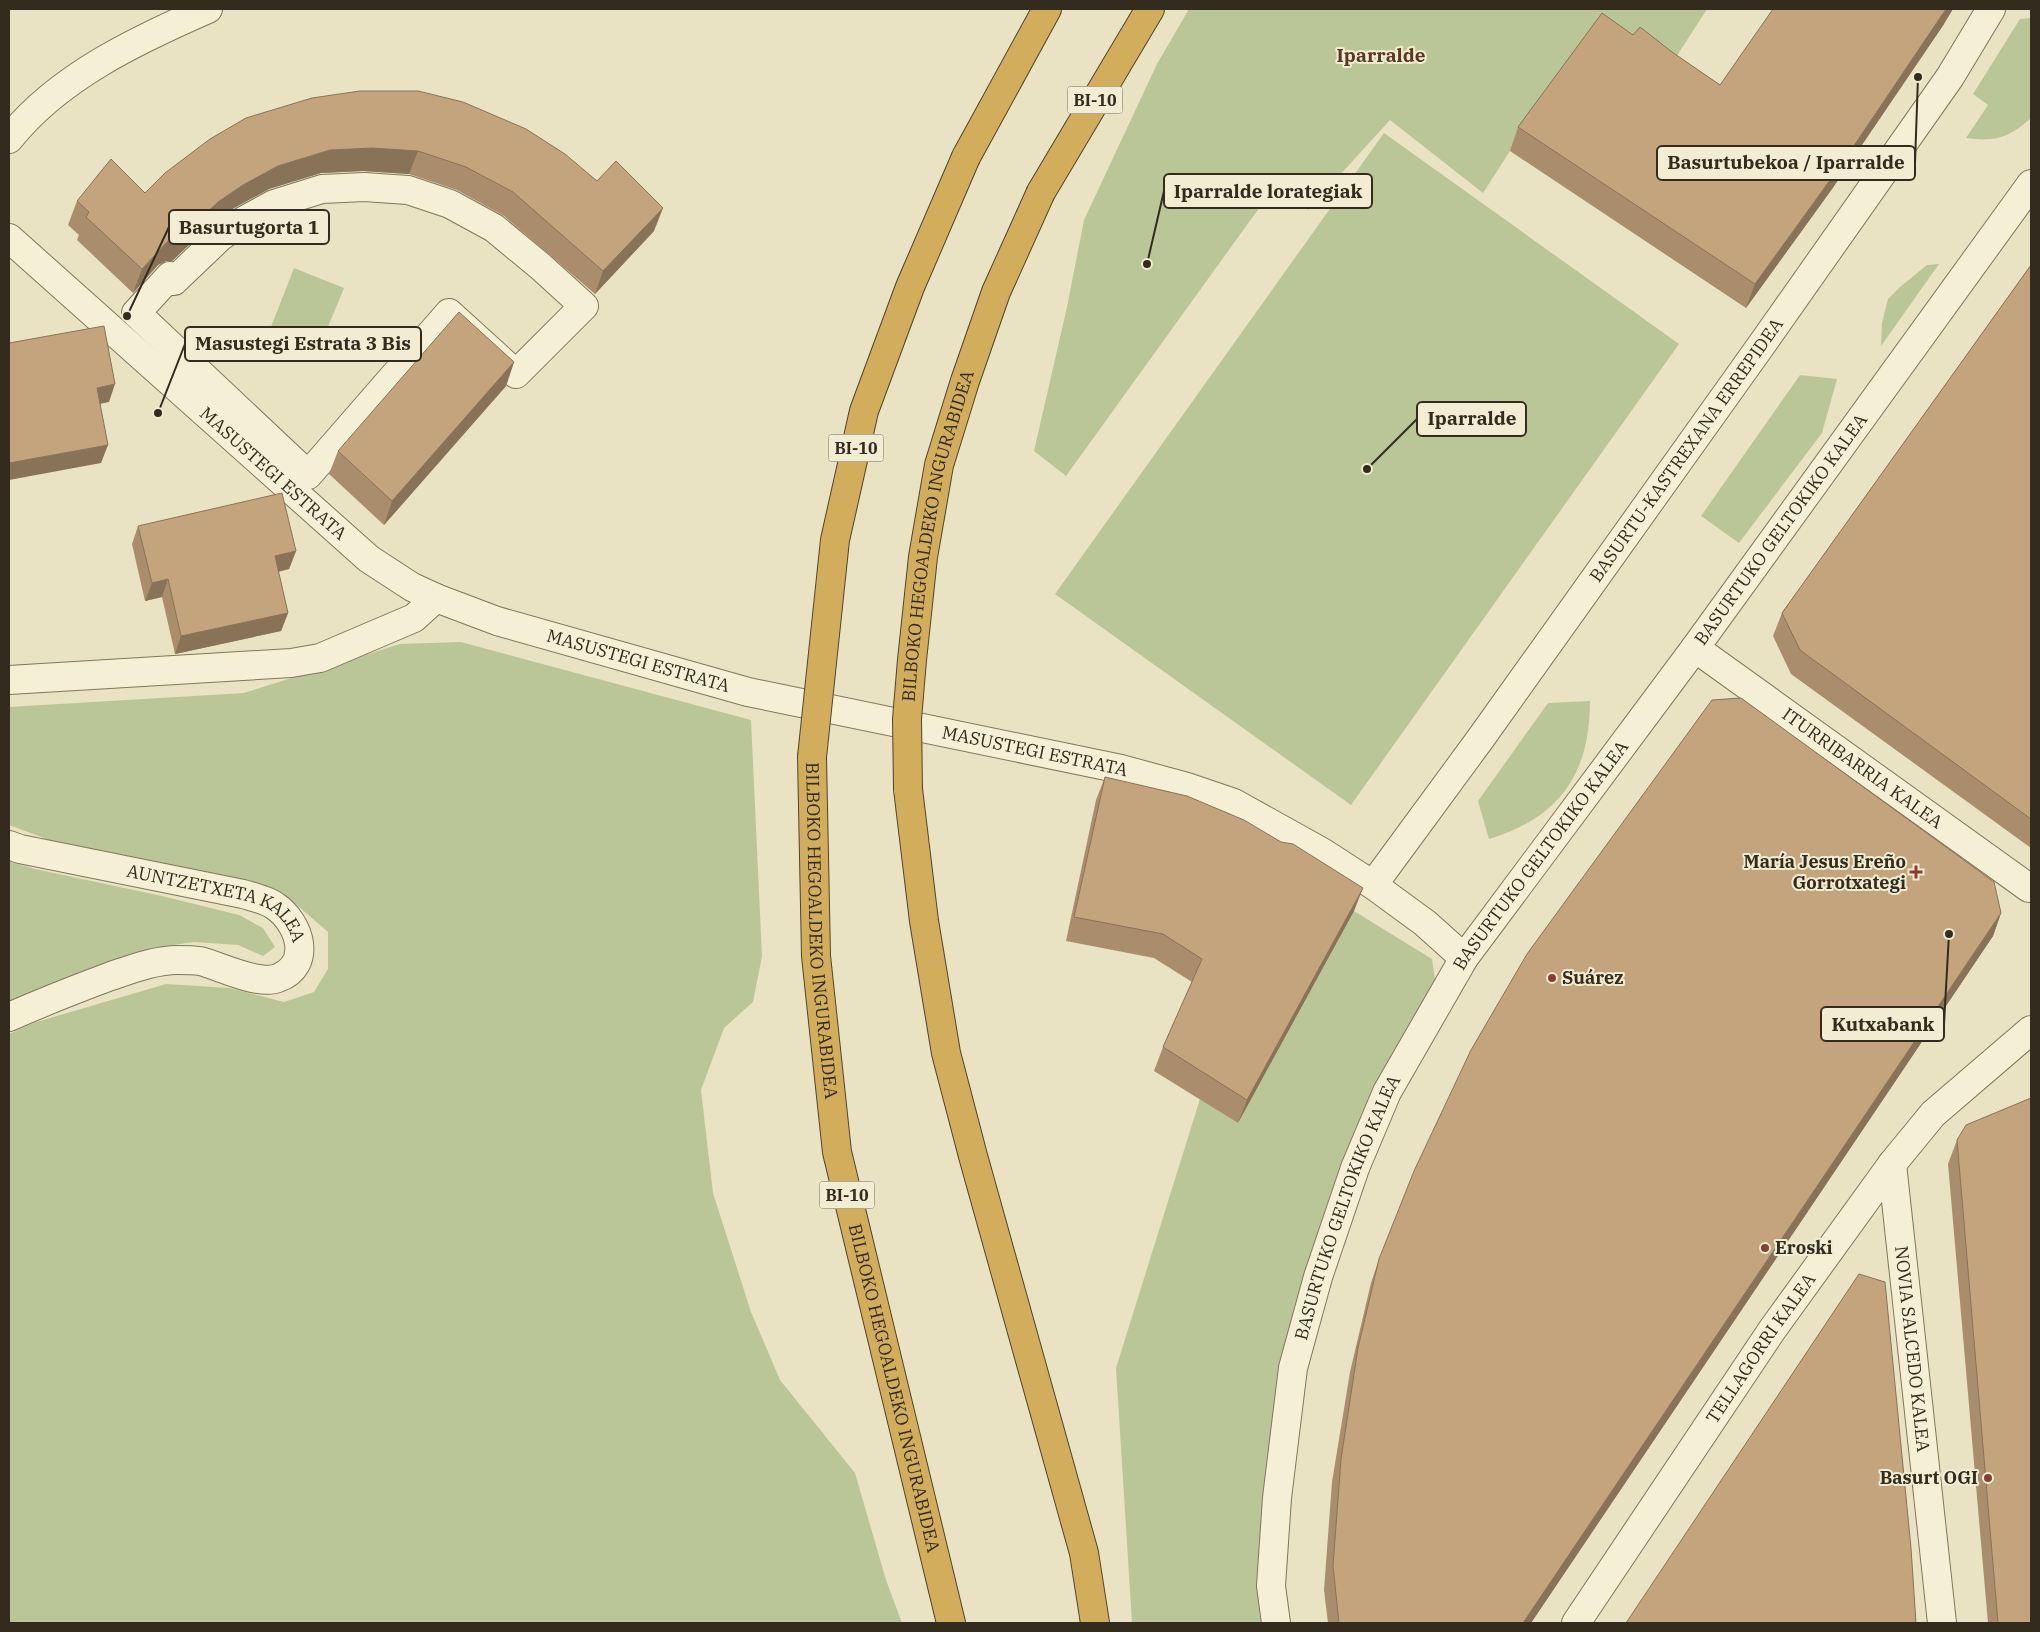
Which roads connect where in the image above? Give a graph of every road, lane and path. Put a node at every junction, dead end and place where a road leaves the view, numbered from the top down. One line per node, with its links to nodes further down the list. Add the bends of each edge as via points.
1 (208, 9): 5 (street, via 155,32 71,81 43,102)
2 (1047, 9): 19 (highway, BILBOKO HEGOALDEKO INGURABIDEA / BI-10, bridge, via 966,157 910,287 864,411 835,540 812,757 816,956 837,1152)
3 (1150, 9): 20 (highway, BILBOKO HEGOALDEKO INGURABIDEA / BI-10, bridge, via 1041,192 996,292 965,381 939,465 924,557 907,719 908,789 924,921 946,1052 1082,1544)
4 (1991, 9): 13 (street, BASURTU-KASTREXANA ERREPIDEA, via 1950,76 1771,332)
5 (9, 139)
6 (2031, 184): 10 (street, BASURTUKO GELTOKIKO KALEA)
7 (9, 238): 9 (street, MASUSTEGI ESTRATA, via 368,559)
8 (145, 304): 8 (street, via 170,276 174,281 220,237 274,204 322,189 364,187 408,190 450,204 494,228 584,306 516,374 449,313 308,475 136,313)
9 (436, 598): 11 (street, via 414,618 320,658 291,663); 13 (street, MASUSTEGI ESTRATA, via 497,621 748,692 1103,765 1187,787 1234,803 1322,852)
10 (1695, 648): 14 (street, ITURRIBARRIA KALEA); 15 (street, BASURTUKO GELTOKIKO KALEA)
11 (9, 680)
12 (9, 845): 16 (street, AUNTZETXETA KALEA, via 243,894 275,905 290,920 301,948 289,973 276,979 259,979 199,961 175,960 139,967 56,996)
13 (1373, 885): 15 (street, MASUSTEGI ESTRATA, via 1425,923)
14 (2029, 888)
15 (1464, 958): 21 (street, BASURTUKO GELTOKIKO KALEA, via 1387,1092 1355,1168 1318,1277 1293,1368 1277,1498 1272,1586)
16 (9, 1017)
17 (2031, 1030): 18 (street, TELLAGORRI KALEA, via 1933,1114)
18 (1892, 1164): 22 (street, TELLAGORRI KALEA, via 1772,1330); 23 (street, NOVIA SALCEDO KALEA)
19 (951, 1623)
20 (1096, 1623)
21 (1276, 1623)
22 (1576, 1623)
23 (1942, 1623)

